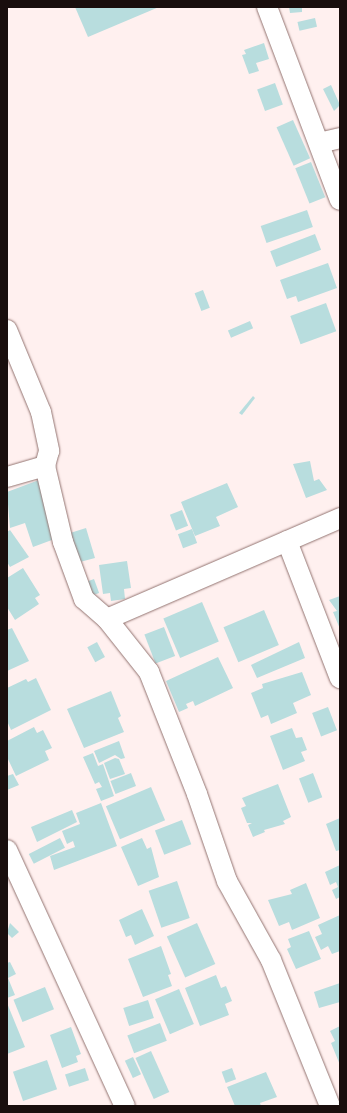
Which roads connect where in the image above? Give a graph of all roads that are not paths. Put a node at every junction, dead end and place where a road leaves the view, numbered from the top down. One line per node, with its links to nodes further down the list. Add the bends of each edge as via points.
1 (267, 7): 3 (street)
2 (340, 138): 3 (street)
3 (319, 143): 4 (street)
4 (340, 200)
5 (7, 330): 6 (street, via 41,412 49,451)
6 (45, 466): 7 (street); 10 (street, via 63,542 84,599)
7 (7, 477)
8 (340, 518): 9 (street)
9 (288, 541): 10 (street); 11 (street)
10 (107, 619): 14 (street, via 149,672 197,794 227,881 271,960)
11 (340, 678)
12 (7, 850): 13 (street)
13 (125, 1106)
14 (330, 1106)

